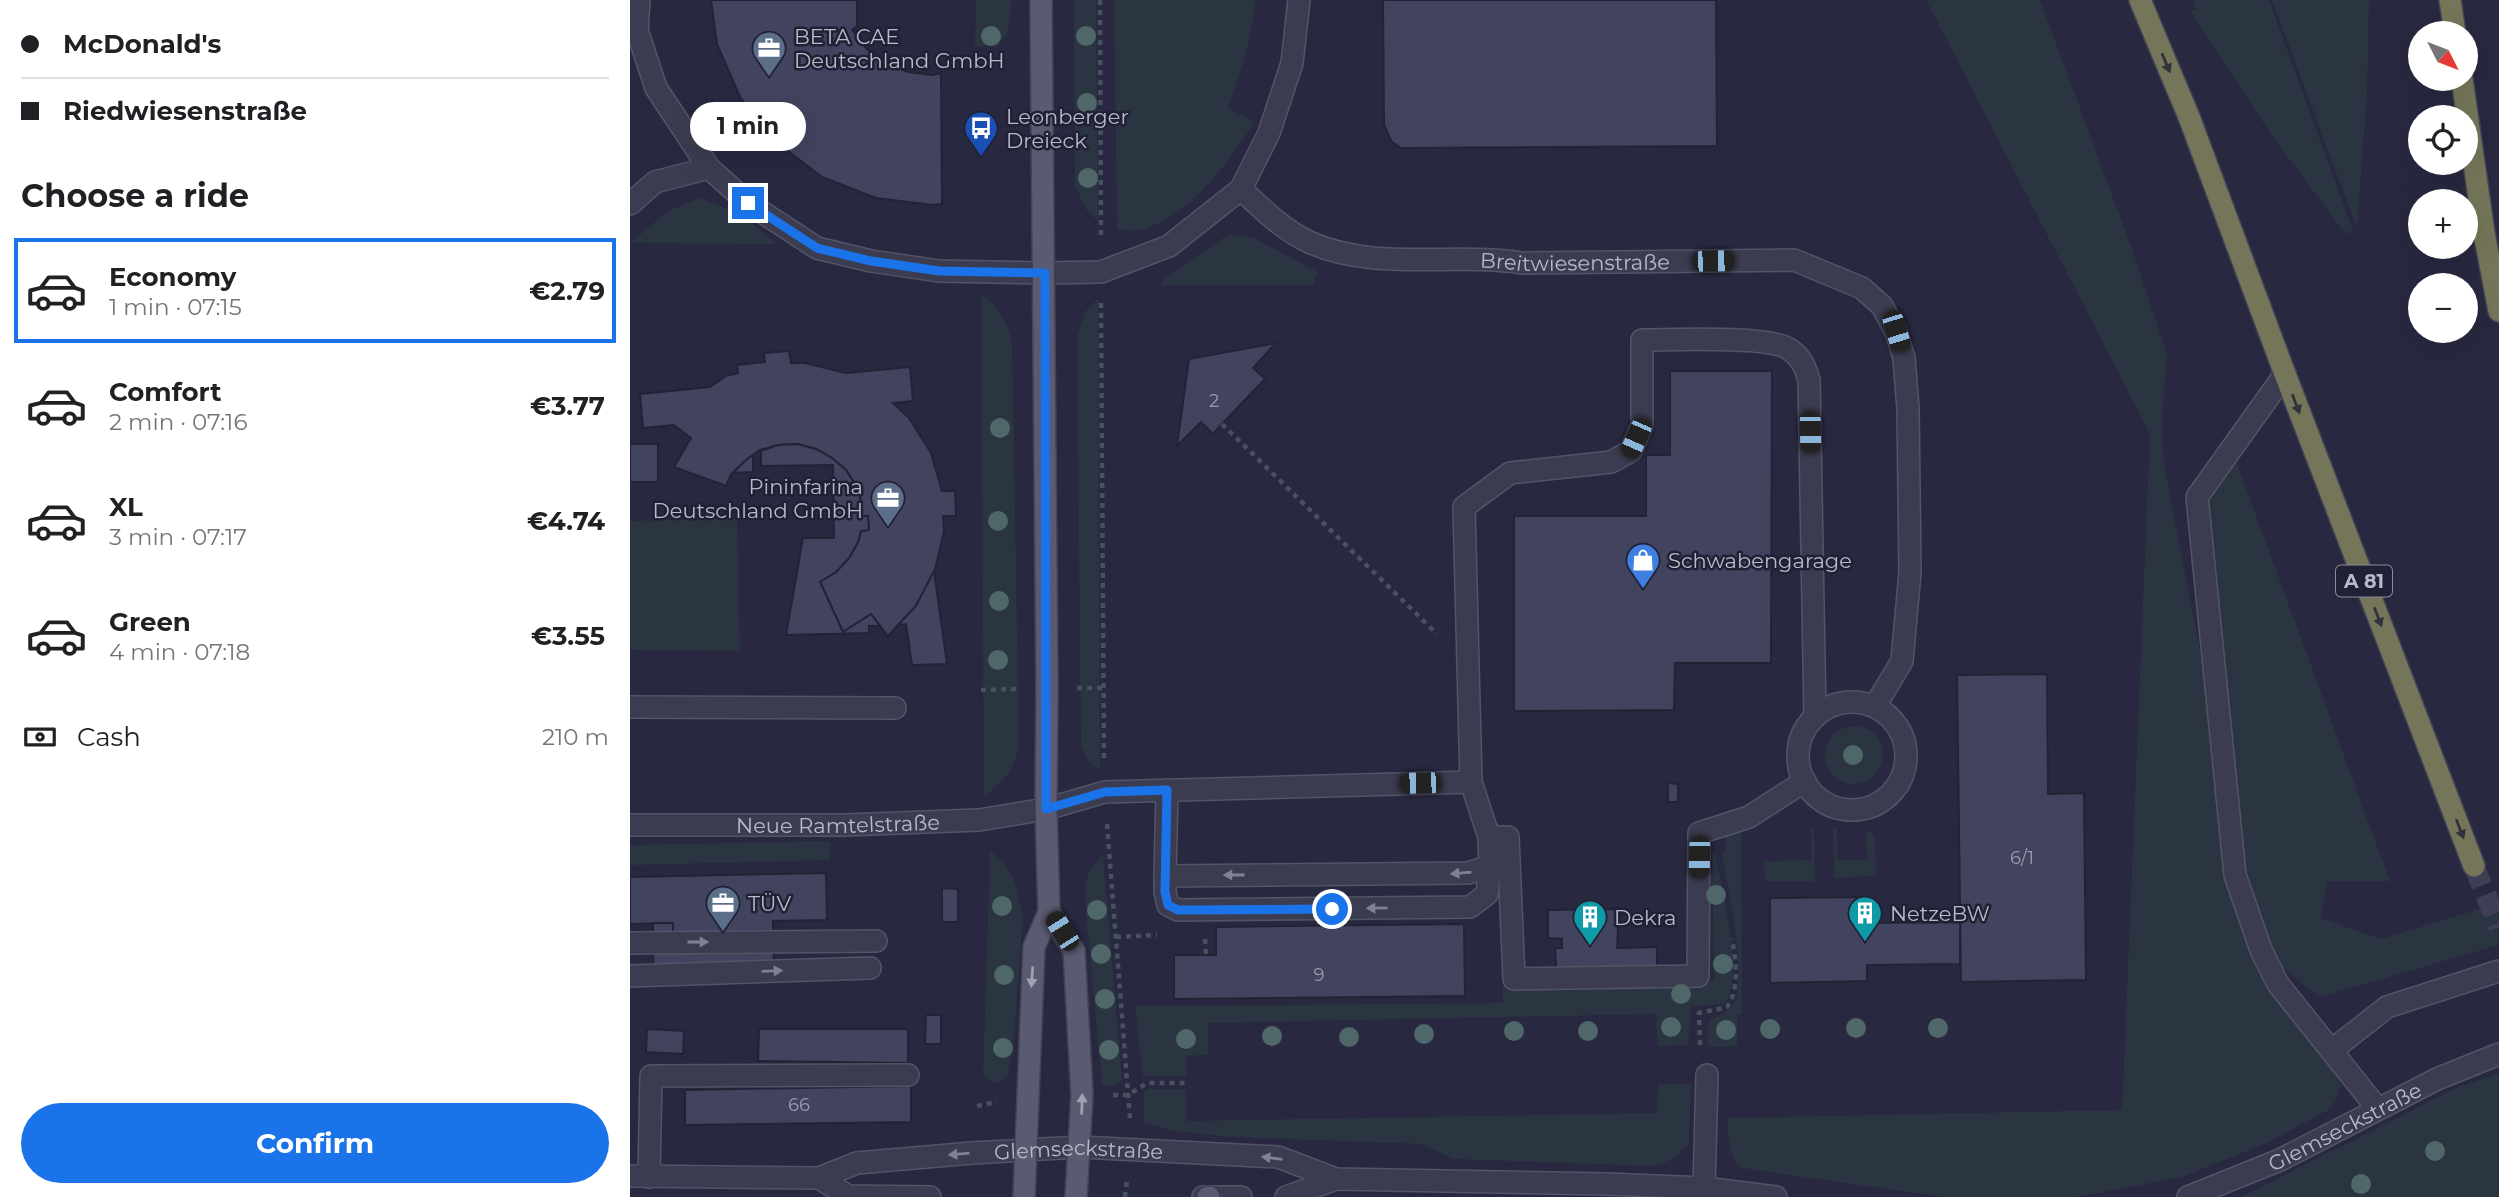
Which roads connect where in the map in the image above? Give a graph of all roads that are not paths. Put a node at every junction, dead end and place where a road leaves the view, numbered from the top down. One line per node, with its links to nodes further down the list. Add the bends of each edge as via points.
1 (639, 0): 8 (street, via 637,30 656,88)
2 (1041, 0): 11 (main road)
3 (1299, 0): 9 (street, via 1292,63 1269,133)
4 (2140, 0): 13 (highway, A 81, one-way to 13)
5 (2450, 0): 6 (highway)
6 (2453, 21)
7 (2464, 91): 12 (highway)
8 (709, 168): 10 (street, via 655,182); 11 (street, via 748,203 817,248 939,271)
9 (1241, 189): 11 (street, via 1169,246 1101,272); 14 (street, Breitwiesenstraße, via 1269,216 1308,242 1361,257 1522,263 1794,260 1862,288 1882,306 1896,331 1904,358 1908,409 1910,572 1902,661)
10 (630, 204)
11 (1045, 273): 21 (main road)
12 (2499, 311)
13 (2285, 374): 25 (highway, A 81, one-way to 25); 33 (street, via 2197,497 2235,875 2278,984)
14 (1875, 706): 17 (street, via 1843,702); 18 (street, via 1898,726 1905,741 1903,772 1886,798 1872,806 1841,808 1814,794)
15 (630, 707): 16 (street)
16 (895, 708)
17 (1815, 717): 18 (street, via 1806,728 1798,755); 19 (street, via 1809,380 1804,362 1787,348 1763,341 1642,340 1642,425 1630,451 1611,462 1510,473 1464,507)
18 (1805, 781): 23 (street, via 1749,817 1699,833 1698,976 1514,979 1508,837)
19 (1471, 782): 20 (street, Neue Ramtelstraße); 23 (street)
20 (1167, 790): 21 (street, Neue Ramtelstraße, via 1105,792); 26 (street)
21 (1046, 809): 22 (street, Neue Ramtelstraße, via 979,820 881,825); 27 (main road)
22 (630, 825)
23 (1489, 837): 24 (street)
24 (1490, 866): 26 (street, one-way to 26, via 1468,873); 26 (street, one-way to 26, via 1487,894 1469,907 1178,910 1168,905)
25 (2474, 866)
26 (1165, 876)
27 (1049, 912): 38 (main road, one-way to 27, via 1082,1096 1074,951); 39 (main road, one-way to 39, via 1034,947)
28 (876, 941): 29 (street, one-way to 28)
29 (630, 943)
30 (870, 968): 32 (street, one-way to 30)
31 (2499, 971): 33 (street, via 2387,1007)
32 (630, 976)
33 (2332, 1049): 37 (street)
34 (2499, 1054): 37 (street, Glemseckstraße)
35 (908, 1075): 40 (street, via 651,1076)
36 (1707, 1075): 43 (street)
37 (2377, 1108): 53 (street, Glemseckstraße, via 2280,1160)
38 (1080, 1147): 39 (street, Glemseckstraße); 42 (street, Glemseckstraße, one-way to 38, via 1278,1157); 47 (main road)
39 (1027, 1149): 41 (street, Glemseckstraße, one-way to 41, via 857,1163); 46 (main road)
40 (640, 1177): 41 (street, Glemseckstraße)
41 (819, 1178): 45 (street, via 848,1196)
42 (1336, 1180): 44 (street, Glemseckstraße); 51 (street, Glemseckstraße)
43 (1704, 1188): 44 (street, Glemseckstraße); 52 (street, Glemseckstraße)
44 (1512, 1189)
45 (930, 1197)
46 (1024, 1197)
47 (1076, 1197)
48 (1202, 1197): 49 (street)
49 (1209, 1197): 50 (street)
50 (1241, 1197)
51 (1286, 1197)
52 (1776, 1197)
53 (2188, 1197)

